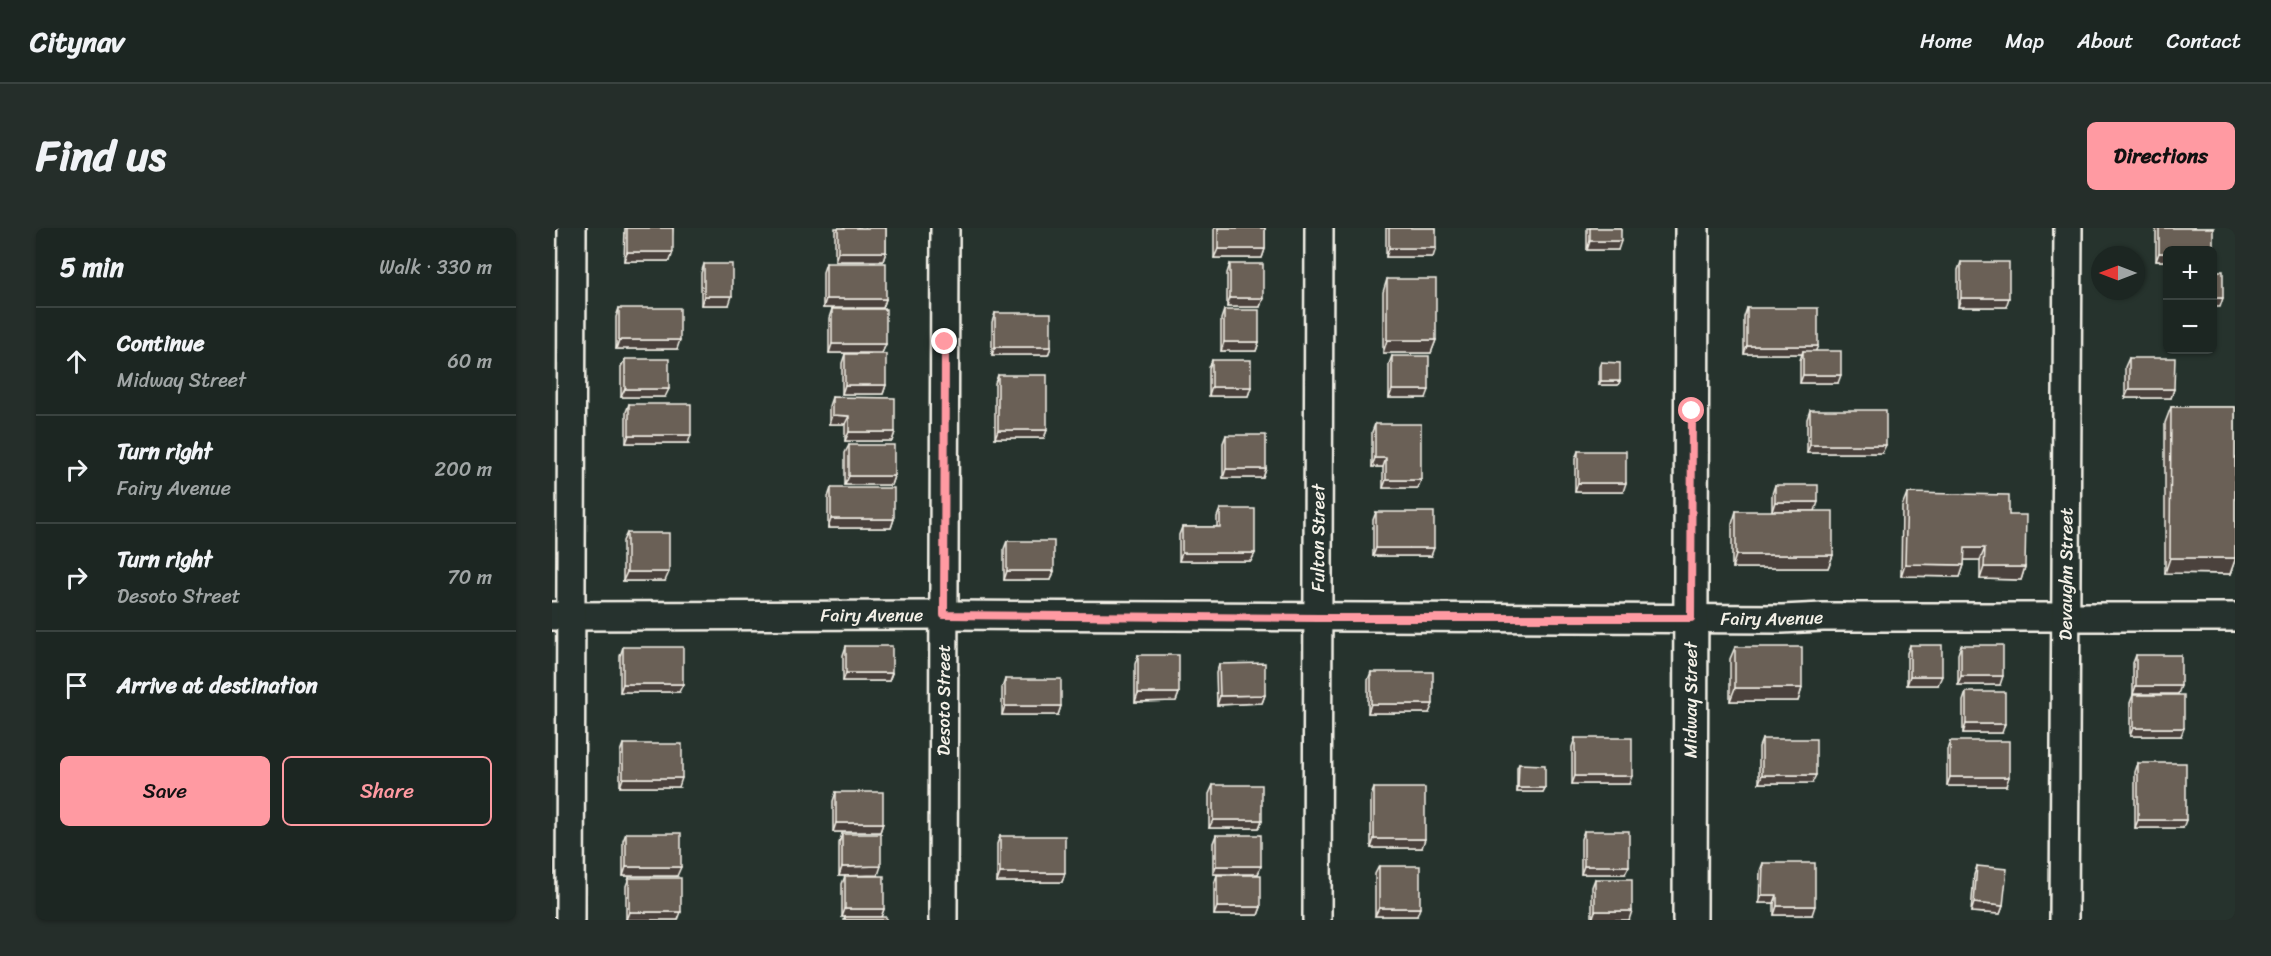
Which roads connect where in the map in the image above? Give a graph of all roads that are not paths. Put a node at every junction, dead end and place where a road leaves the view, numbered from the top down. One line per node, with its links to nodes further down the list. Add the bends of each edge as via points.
1 (572, 228): 7 (street)
2 (945, 228): 6 (street, Desoto Street)
3 (1319, 228): 10 (street, Fulton Street)
4 (1692, 228): 11 (street, Midway Street)
5 (2068, 228): 8 (street, Devaughn Street)
6 (944, 615): 7 (street, Fairy Avenue); 10 (street, Fairy Avenue); 13 (street, Desoto Street)
7 (562, 616): 12 (street)
8 (2065, 617): 9 (street, Fairy Avenue); 11 (street, Fairy Avenue); 16 (street, Devaughn Street)
9 (2235, 617)
10 (1319, 618): 11 (street, Fairy Avenue); 14 (street, Fulton Street)
11 (1691, 618): 15 (street, Midway Street)
12 (570, 920)
13 (944, 920)
14 (1317, 920)
15 (1690, 920)
16 (2064, 920)

